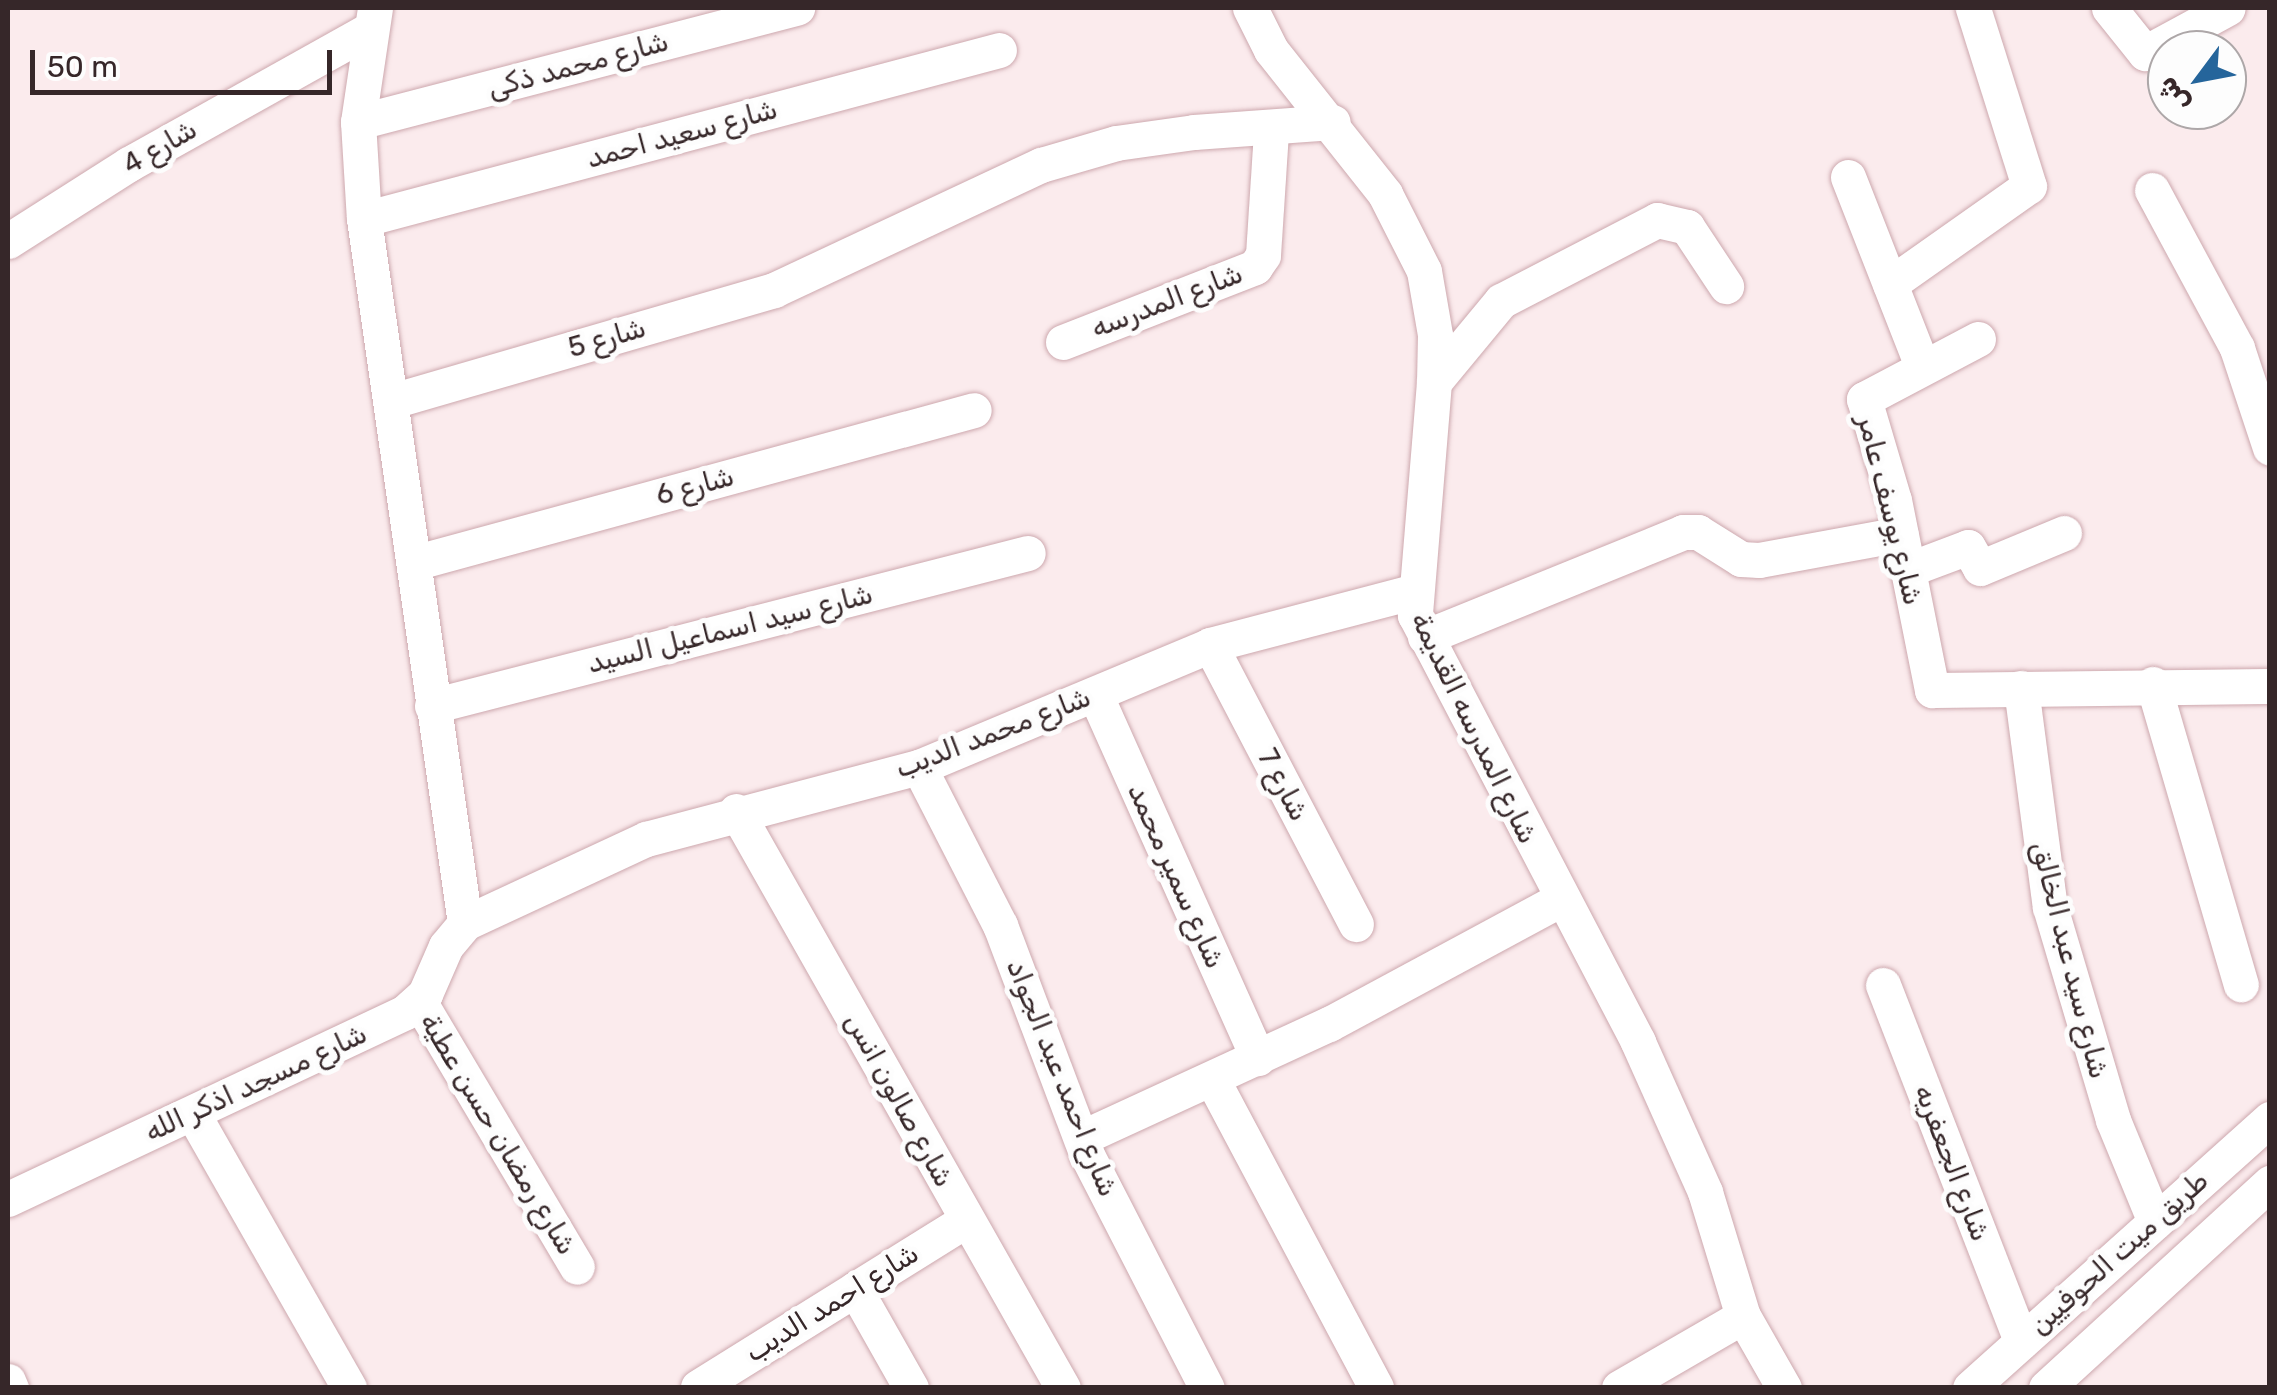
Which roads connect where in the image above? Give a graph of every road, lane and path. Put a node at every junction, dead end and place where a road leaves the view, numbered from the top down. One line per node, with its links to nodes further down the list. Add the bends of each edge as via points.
1 (797, 8): 8 (street, شارع محمد ذكى)
2 (1250, 8): 9 (street, شارع المدرسه القديمة, via 1272,50)
3 (1973, 8): 15 (street, via 2029,183 2023,194)
4 (2110, 8): 5 (street, via 2141,54)
5 (2228, 8)
6 (371, 19): 8 (street); 14 (street, شارع 4)
7 (1000, 50): 13 (street, شارع سعيد احمد)
8 (358, 122): 13 (street)
9 (1333, 122): 10 (street, شارع 5); 20 (street, شارع المدرسه القديمة, via 1386,194 1424,270 1436,335)
10 (1272, 131): 18 (street, شارع المدرسه, via 1264,247 1254,267); 21 (street, شارع 5, via 1116,143 1041,165 774,290)
11 (1848, 177): 15 (street)
12 (2152, 190): 23 (street, via 2237,348)
13 (364, 219): 21 (street)
14 (8, 240)
15 (1890, 284): 19 (street)
16 (1726, 286): 20 (street, via 1688,227 1657,220 1501,301)
17 (1978, 339): 19 (street, شارع يوسف عامر)
18 (1062, 342)
19 (1922, 366): 25 (street, شارع يوسف عامر, via 1864,399)
20 (1434, 382): 29 (street, شارع المدرسه القديمة)
21 (392, 401): 27 (street)
22 (974, 410): 27 (street, شارع 6)
23 (2270, 448)
24 (2064, 533): 28 (street, via 1980,568 1966,547)
25 (1900, 534): 28 (street, شارع يوسف عامر); 30 (street, via 1758,560 1741,559 1698,532 1684,532)
26 (1028, 552): 36 (street, شارع سيد اسماعيل السيد)
27 (417, 562): 36 (street)
28 (1907, 570): 34 (street, شارع يوسف عامر, via 1932,690)
29 (1412, 592): 30 (street, شارع المدرسه القديمة); 31 (street, شارع محمد الديب)
30 (1425, 637): 39 (street, شارع المدرسه القديمة)
31 (1210, 646): 35 (street, شارع محمد الديب); 41 (street, شارع 7)
32 (2153, 684): 33 (street); 34 (street); 42 (street)
33 (2270, 686)
34 (2021, 688): 53 (street, شارع سيد عبد الخالق, via 2050,908 2101,1085)
35 (1095, 694): 37 (street, شارع محمد الديب); 45 (street, شارع سمير محمد)
36 (432, 706): 40 (street)
37 (919, 766): 38 (street, شارع محمد الديب); 49 (street, شارع احمد عبد الجواد, via 1000,924)
38 (736, 811): 40 (street, شارع محمد الديب, via 646,839); 52 (street, شارع صالون انس)
39 (1559, 900): 45 (street); 56 (street, شارع المدرسه القديمة, via 1672,1114 1729,1257)
40 (465, 923): 44 (street)
41 (1356, 924)
42 (2240, 984)
43 (1882, 985): 57 (street, شارع الجعفريه)
44 (418, 1001): 47 (street, شارع مسجد اذكر الله); 54 (street, شارع رمضان حسن عطية)
45 (1258, 1058): 46 (street)
46 (1212, 1078): 49 (street); 63 (street)
47 (192, 1114): 51 (street, شارع مسجد اذكر الله); 59 (street)
48 (2270, 1119): 53 (street, طريق ميت الحوفيين)
49 (1083, 1138): 62 (street, شارع احمد عبد الجواد)
50 (2270, 1183): 67 (street, طريق ميت الحوفيين)
51 (8, 1198)
52 (966, 1220): 55 (street, شارع احمد الديب); 61 (street, شارع صالون انس)
53 (2155, 1222): 57 (street, طريق ميت الحوفيين)
54 (577, 1267)
55 (855, 1290): 58 (street, شارع احمد الديب); 60 (street)
56 (1743, 1316): 64 (street); 65 (street, شارع المدرسه القديمة)
57 (2020, 1341): 66 (street, طريق ميت الحوفيين)
58 (698, 1387)
59 (349, 1388)
60 (910, 1388)
61 (1063, 1388)
62 (1208, 1388)
63 (1376, 1388)
64 (1619, 1388)
65 (1784, 1388)
66 (1970, 1388)
67 (2046, 1388)

